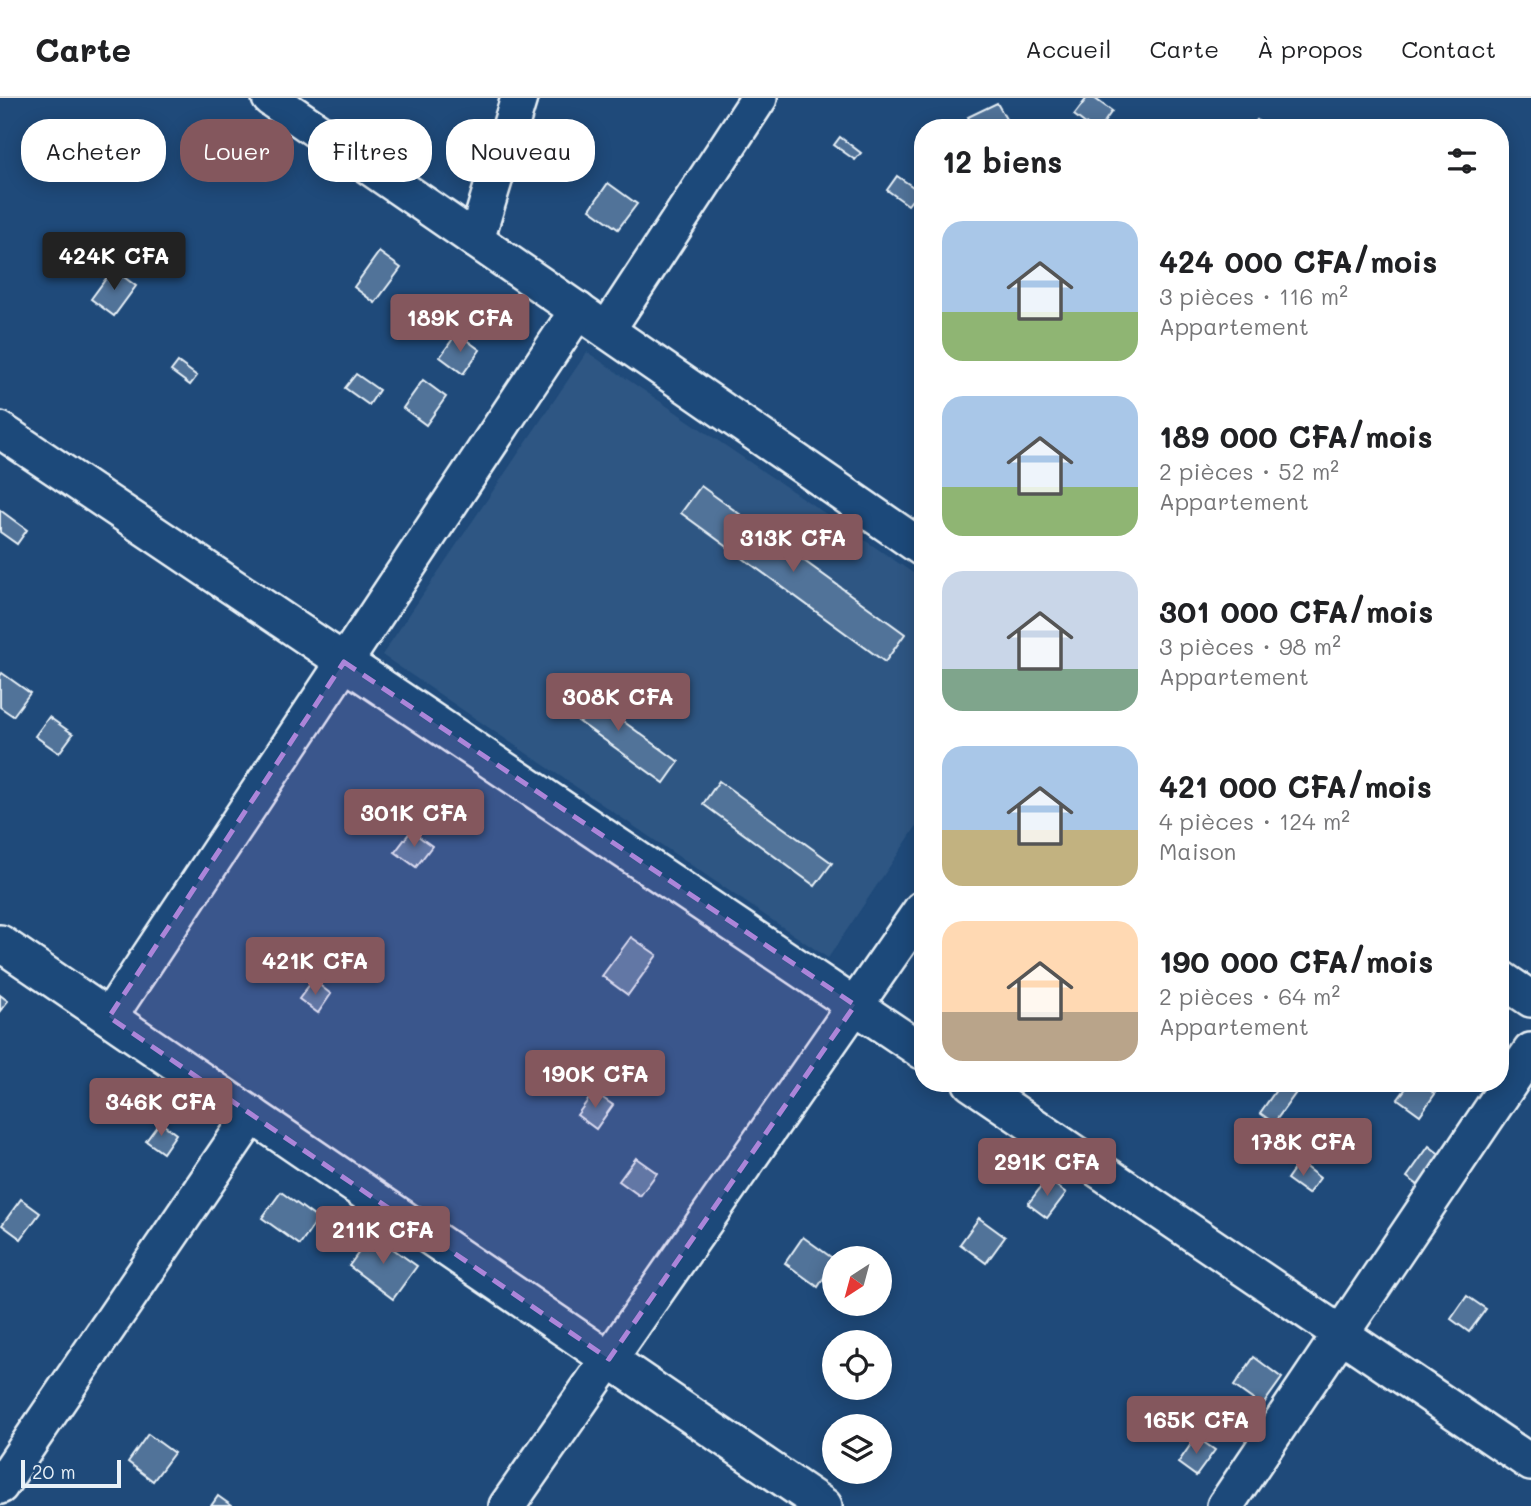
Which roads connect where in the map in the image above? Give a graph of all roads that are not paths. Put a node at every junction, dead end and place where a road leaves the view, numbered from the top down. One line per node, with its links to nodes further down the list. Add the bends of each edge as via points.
1 (270, 98): 4 (street)
2 (519, 98): 4 (street)
3 (759, 98): 6 (street)
4 (476, 240): 5 (street)
5 (578, 310): 6 (street); 9 (street)
6 (607, 330): 8 (street)
7 (0, 430): 9 (street)
8 (914, 542)
9 (344, 662): 14 (street); 15 (street)
10 (914, 920): 14 (street)
11 (0, 943): 15 (street)
12 (1509, 984): 13 (street)
13 (1531, 999)
14 (855, 1005): 16 (street); 23 (street)
15 (108, 1017): 21 (street)
16 (914, 1046)
17 (1531, 1051): 18 (street)
18 (1509, 1084)
19 (984, 1092): 22 (street)
20 (1503, 1092): 22 (street)
21 (252, 1115): 23 (street); 25 (street)
22 (1341, 1333): 24 (street); 28 (street)
23 (609, 1359): 26 (street); 27 (street)
24 (1531, 1463)
25 (0, 1486)
26 (508, 1506)
27 (824, 1506)
28 (1225, 1506)

